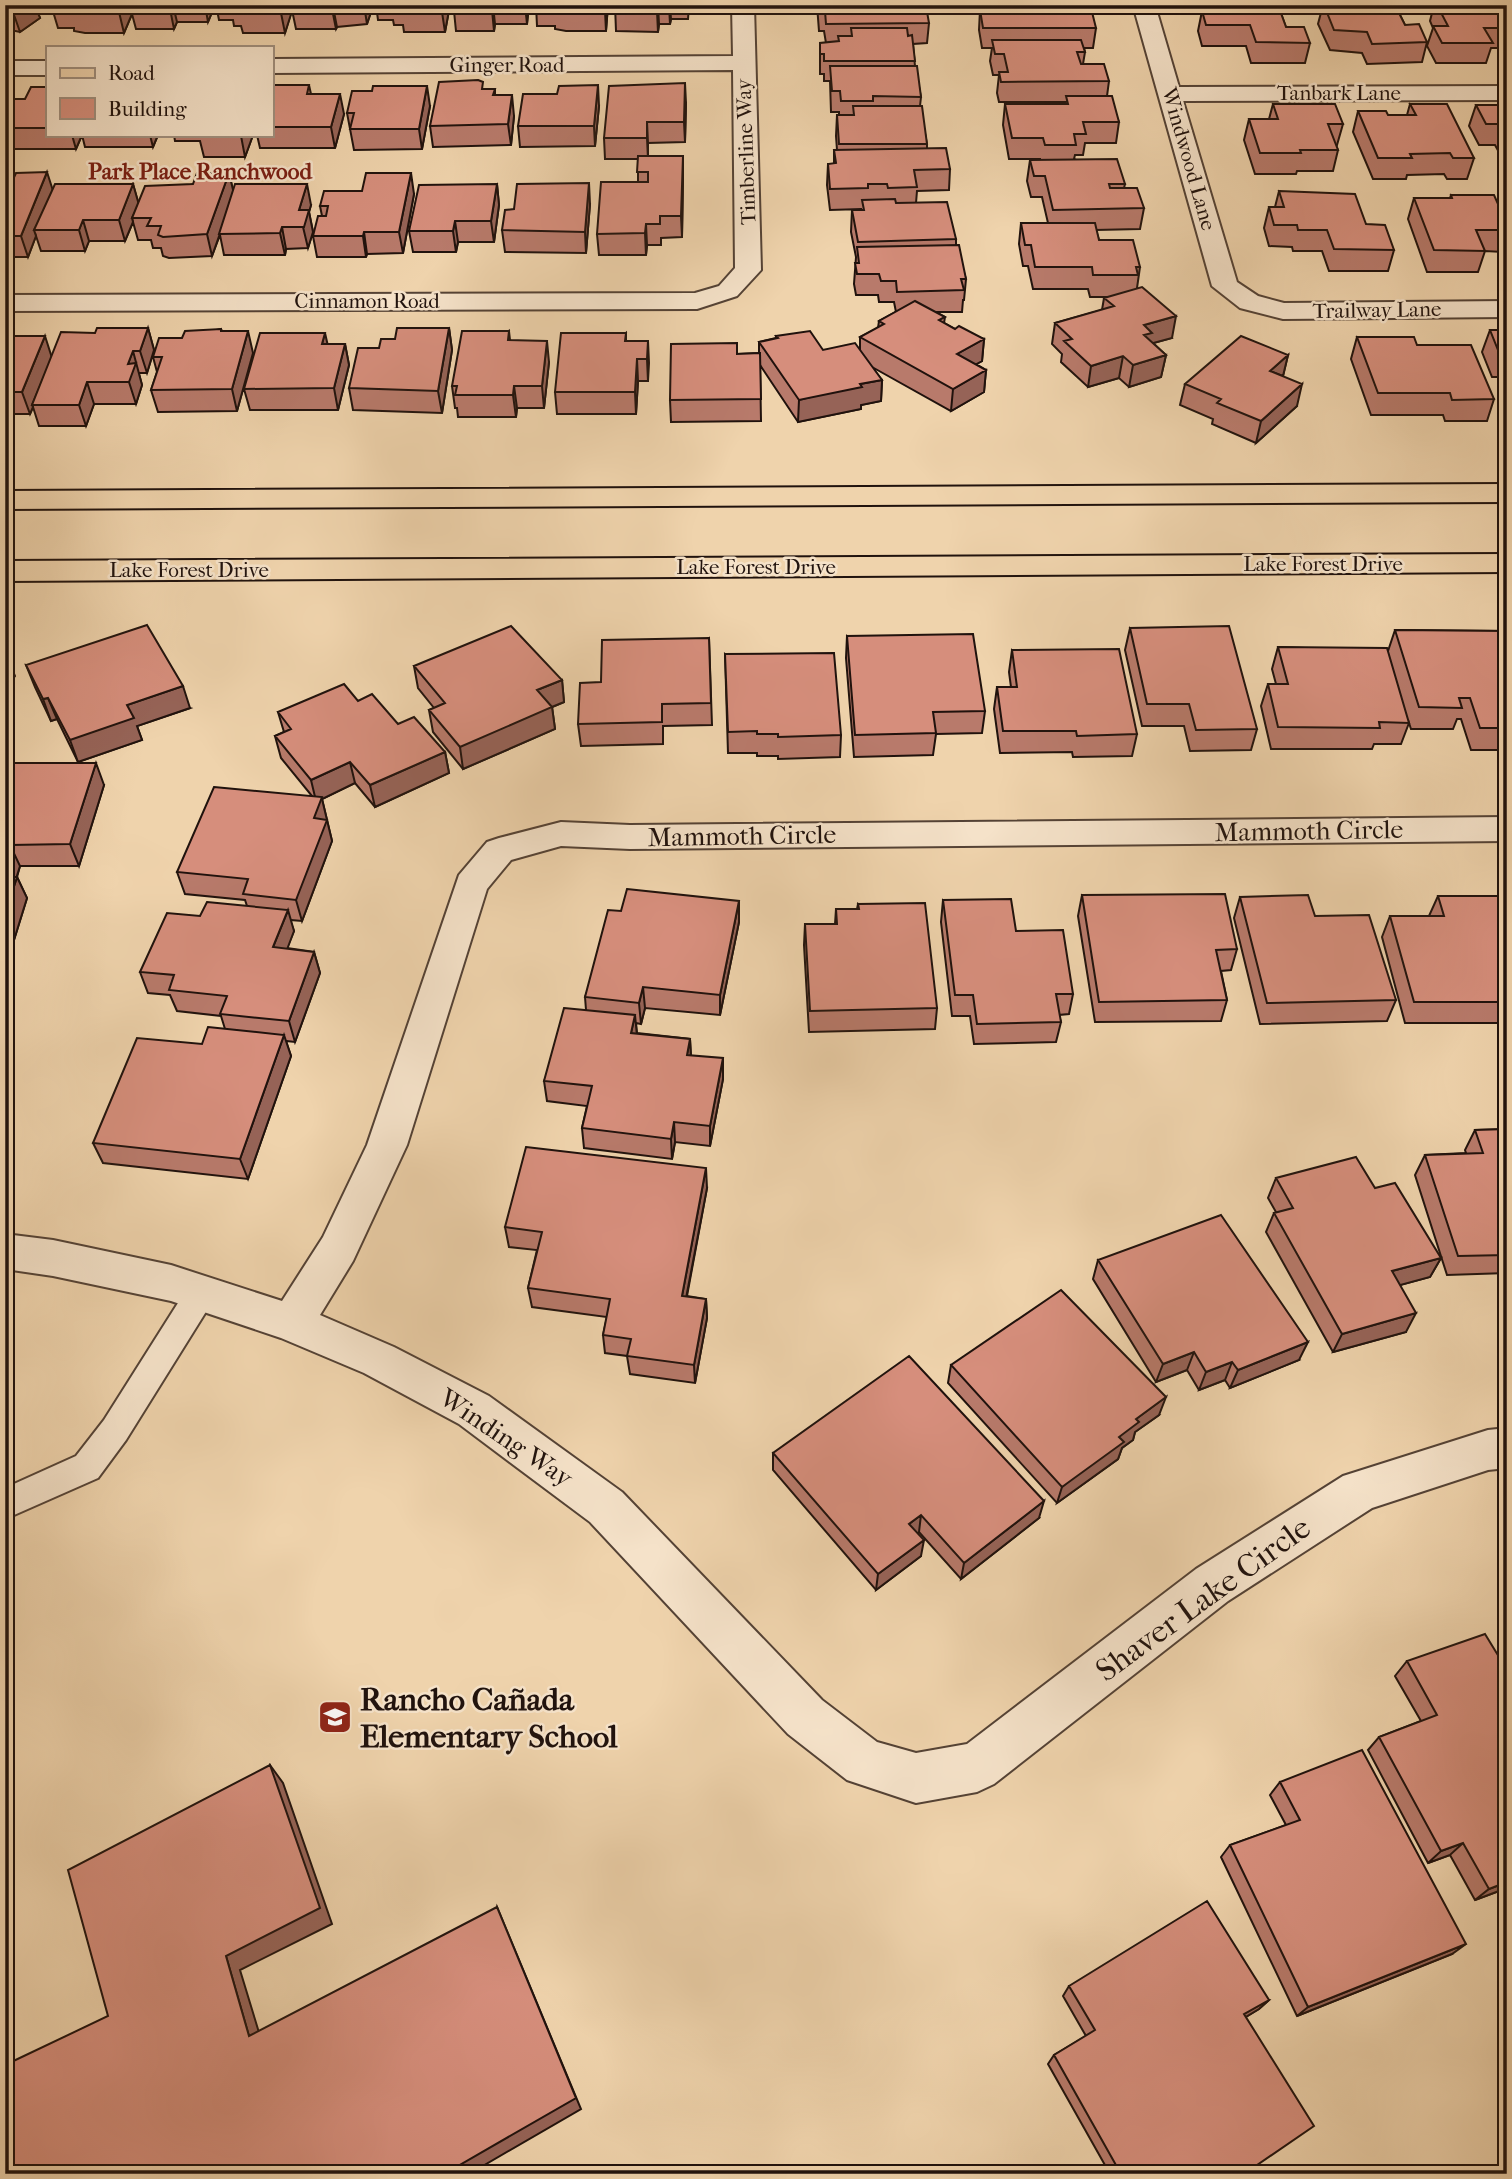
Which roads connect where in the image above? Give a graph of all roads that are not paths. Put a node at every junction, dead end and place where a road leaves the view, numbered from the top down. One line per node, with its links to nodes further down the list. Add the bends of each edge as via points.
1 (743, 5): 3 (street, Timberline Way)
2 (1144, 5): 8 (street, Windwood Lane)
3 (743, 63): 4 (street, Ginger Road); 9 (street, Timberline Way, via 748,271)
4 (273, 66)
5 (5, 68): 6 (street)
6 (46, 68)
7 (1507, 93): 8 (street, Tanbark Lane)
8 (1171, 94): 10 (street, Windwood Lane, via 1225,286)
9 (728, 290): 11 (street, Cinnamon Road, via 696,301)
10 (1249, 302): 12 (street, Trailway Lane, via 1295,311)
11 (5, 303)
12 (1507, 309)
13 (1507, 493): 14 (main road)
14 (5, 500)
15 (1507, 563): 16 (main road, Lake Forest Drive)
16 (5, 571)
17 (1507, 829): 20 (street, Mammoth Circle, via 561,834 499,851 471,884 387,1145 338,1249)
18 (5, 1251): 19 (street, Winding Way)
19 (201, 1293): 20 (street, Winding Way); 22 (lane, via 87,1467)
20 (292, 1323): 23 (street, Winding Way, via 379,1360 474,1410 573,1482 606,1507 805,1717 864,1763)
21 (1507, 1448): 23 (street, Shaver Lake Circle, via 1359,1491 1212,1585 977,1767)
22 (5, 1504)
23 (916, 1779)

